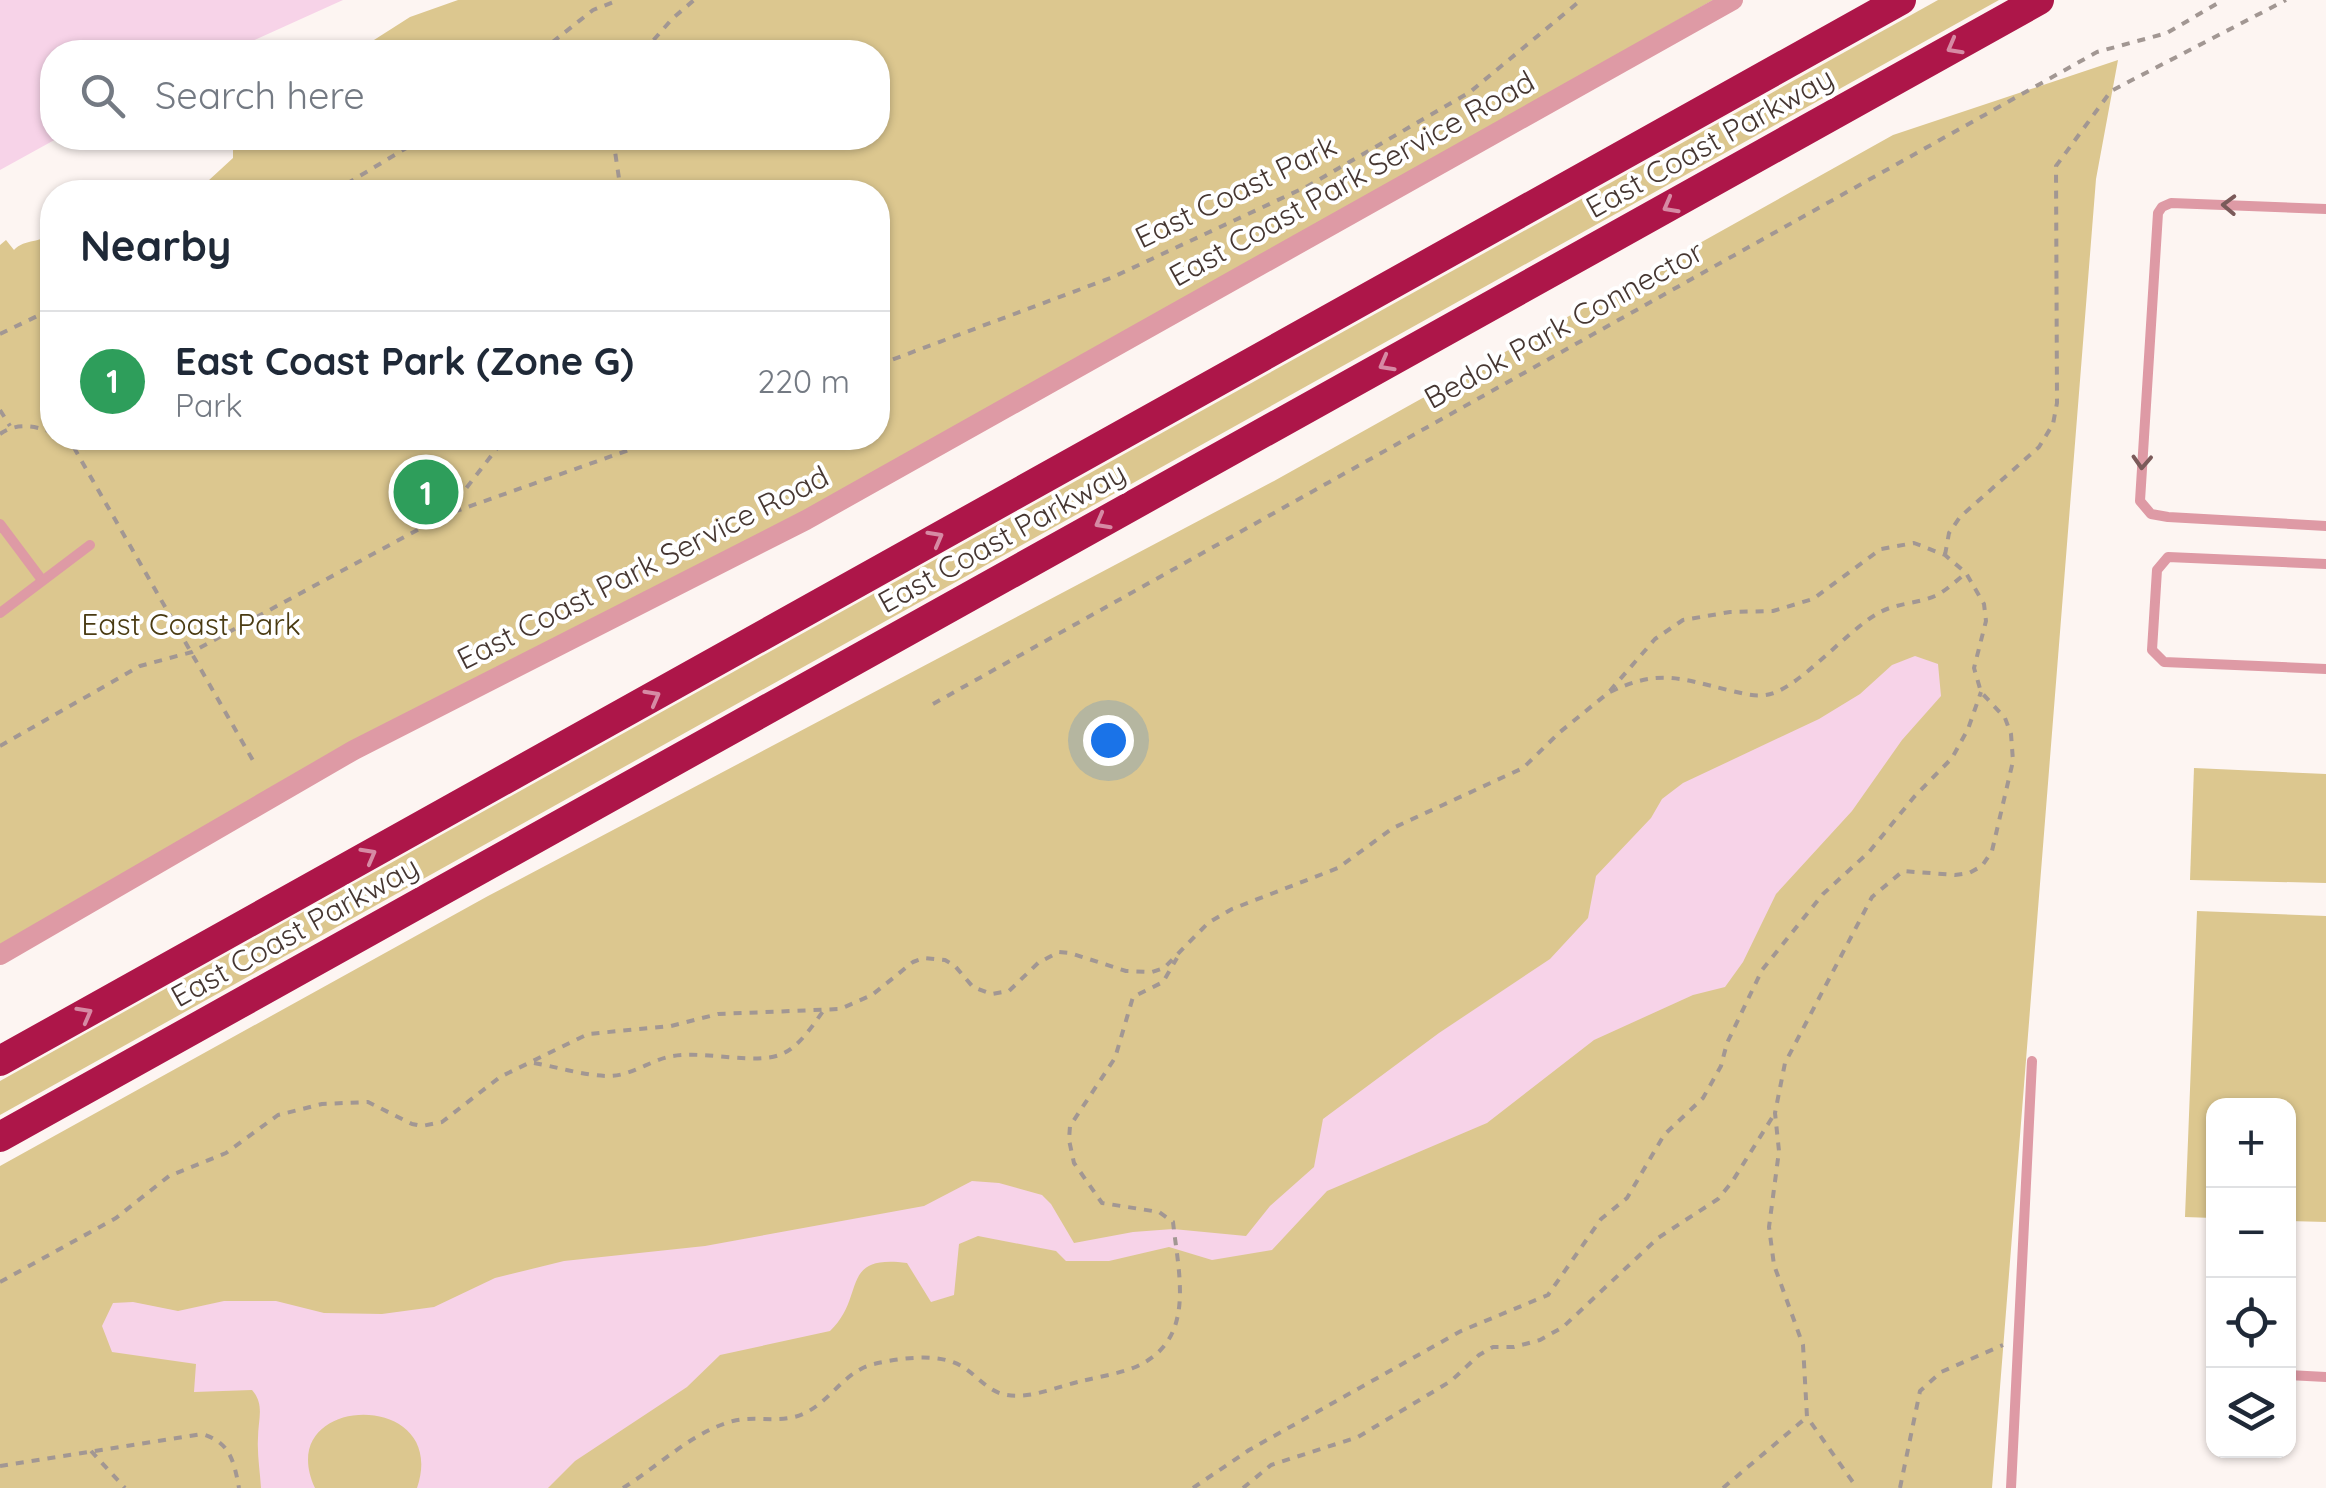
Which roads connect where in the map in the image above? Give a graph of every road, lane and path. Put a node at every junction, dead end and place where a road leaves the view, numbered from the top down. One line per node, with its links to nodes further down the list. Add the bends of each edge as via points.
1 (619, 0): 9 (path, via 593,10)
2 (694, 0): 10 (path)
3 (1580, 0): 18 (path, East Coast Park, via 1470,92 1308,186 1113,277)
4 (1732, 0): 42 (street, East Coast Park Service Road, via 806,520 354,750)
5 (1901, 0): 46 (highway, East Coast Parkway, one-way to 5)
6 (2039, 0): 49 (highway, East Coast Parkway, one-way to 49)
7 (2223, 0): 39 (path, Bedok Park Connector, via 2168,33 2097,52)
8 (2286, 0): 30 (path, via 2110,91 2056,166 2053,424 2039,448 1960,517 1948,532)
9 (555, 40)
10 (654, 40)
11 (403, 150): 13 (path)
12 (615, 150): 14 (path)
13 (353, 180)
14 (620, 180)
15 (2326, 209): 28 (lane, one-way to 28, via 2162,206 2140,502 2151,514 2168,517)
16 (40, 315): 17 (path)
17 (0, 334)
18 (890, 361)
19 (0, 410): 20 (path)
20 (10, 426): 21 (path); 22 (path)
21 (40, 428)
22 (0, 434)
23 (75, 450): 35 (path)
24 (496, 450): 26 (path)
25 (630, 450): 26 (path)
26 (446, 515): 35 (path)
27 (0, 524): 33 (lane)
28 (2326, 526)
29 (90, 545): 33 (lane)
30 (1946, 555): 32 (path); 38 (path, via 1914,543 1881,549 1814,598 1773,612 1684,620 1655,640)
31 (2326, 564): 36 (lane, via 2168,557 2157,570 2152,650 2164,662)
32 (1966, 573): 37 (path, via 1984,604 1974,668); 38 (path, via 1936,596 1879,612 1778,692 1748,694 1657,676)
33 (42, 580): 34 (lane)
34 (0, 613)
35 (192, 652): 40 (path, via 140,666); 41 (path)
36 (2326, 669)
37 (1981, 692): 48 (path, via 2005,718 2013,749 1992,850 1969,874 1903,871 1872,897 1786,1063); 60 (path, via 1952,758 1762,970 1703,1098 1664,1135 1627,1198 1601,1220 1548,1294 1461,1331)
38 (1608, 694): 43 (path, via 1523,768 1394,828 1338,868 1232,909 1208,923)
39 (933, 704)
40 (0, 746)
41 (255, 764)
42 (0, 955)
43 (1178, 956): 44 (path, via 1152,972 1059,952 1009,990 992,994 973,987 945,960 924,958 872,995); 59 (path, via 1163,982 1133,997 1115,1058 1075,1115 1068,1140 1080,1174 1102,1203 1159,1212 1173,1222 1178,1318 1170,1343 1130,1369 1022,1396 991,1390 948,1360 871,1364 804,1414 710,1429)
44 (824, 1010): 47 (path, via 718,1014 588,1034); 47 (path, via 796,1046 779,1056 683,1055 606,1076)
45 (2032, 1060): 51 (lane)
46 (0, 1061)
47 (533, 1063): 50 (path, via 500,1076 432,1126 412,1124 368,1102 322,1104 278,1116 226,1154 169,1176 116,1218)
48 (1775, 1113): 54 (path, via 1779,1151 1770,1248 1803,1345); 61 (path, via 1718,1198 1658,1238 1563,1327 1527,1344 1479,1354 1451,1380 1358,1437 1272,1465)
49 (0, 1137)
50 (0, 1282)
51 (2019, 1338): 64 (path, via 1929,1380 1916,1404); 65 (lane)
52 (2296, 1375): 53 (lane)
53 (2326, 1376)
54 (1806, 1417): 62 (path); 63 (path)
55 (90, 1451): 56 (path); 57 (path); 58 (path, via 202,1434 232,1454)
56 (0, 1466)
57 (126, 1488)
58 (240, 1488)
59 (623, 1488)
60 (1193, 1488)
61 (1243, 1488)
62 (1722, 1488)
63 (1857, 1488)
64 (1900, 1488)
65 (2011, 1488)

